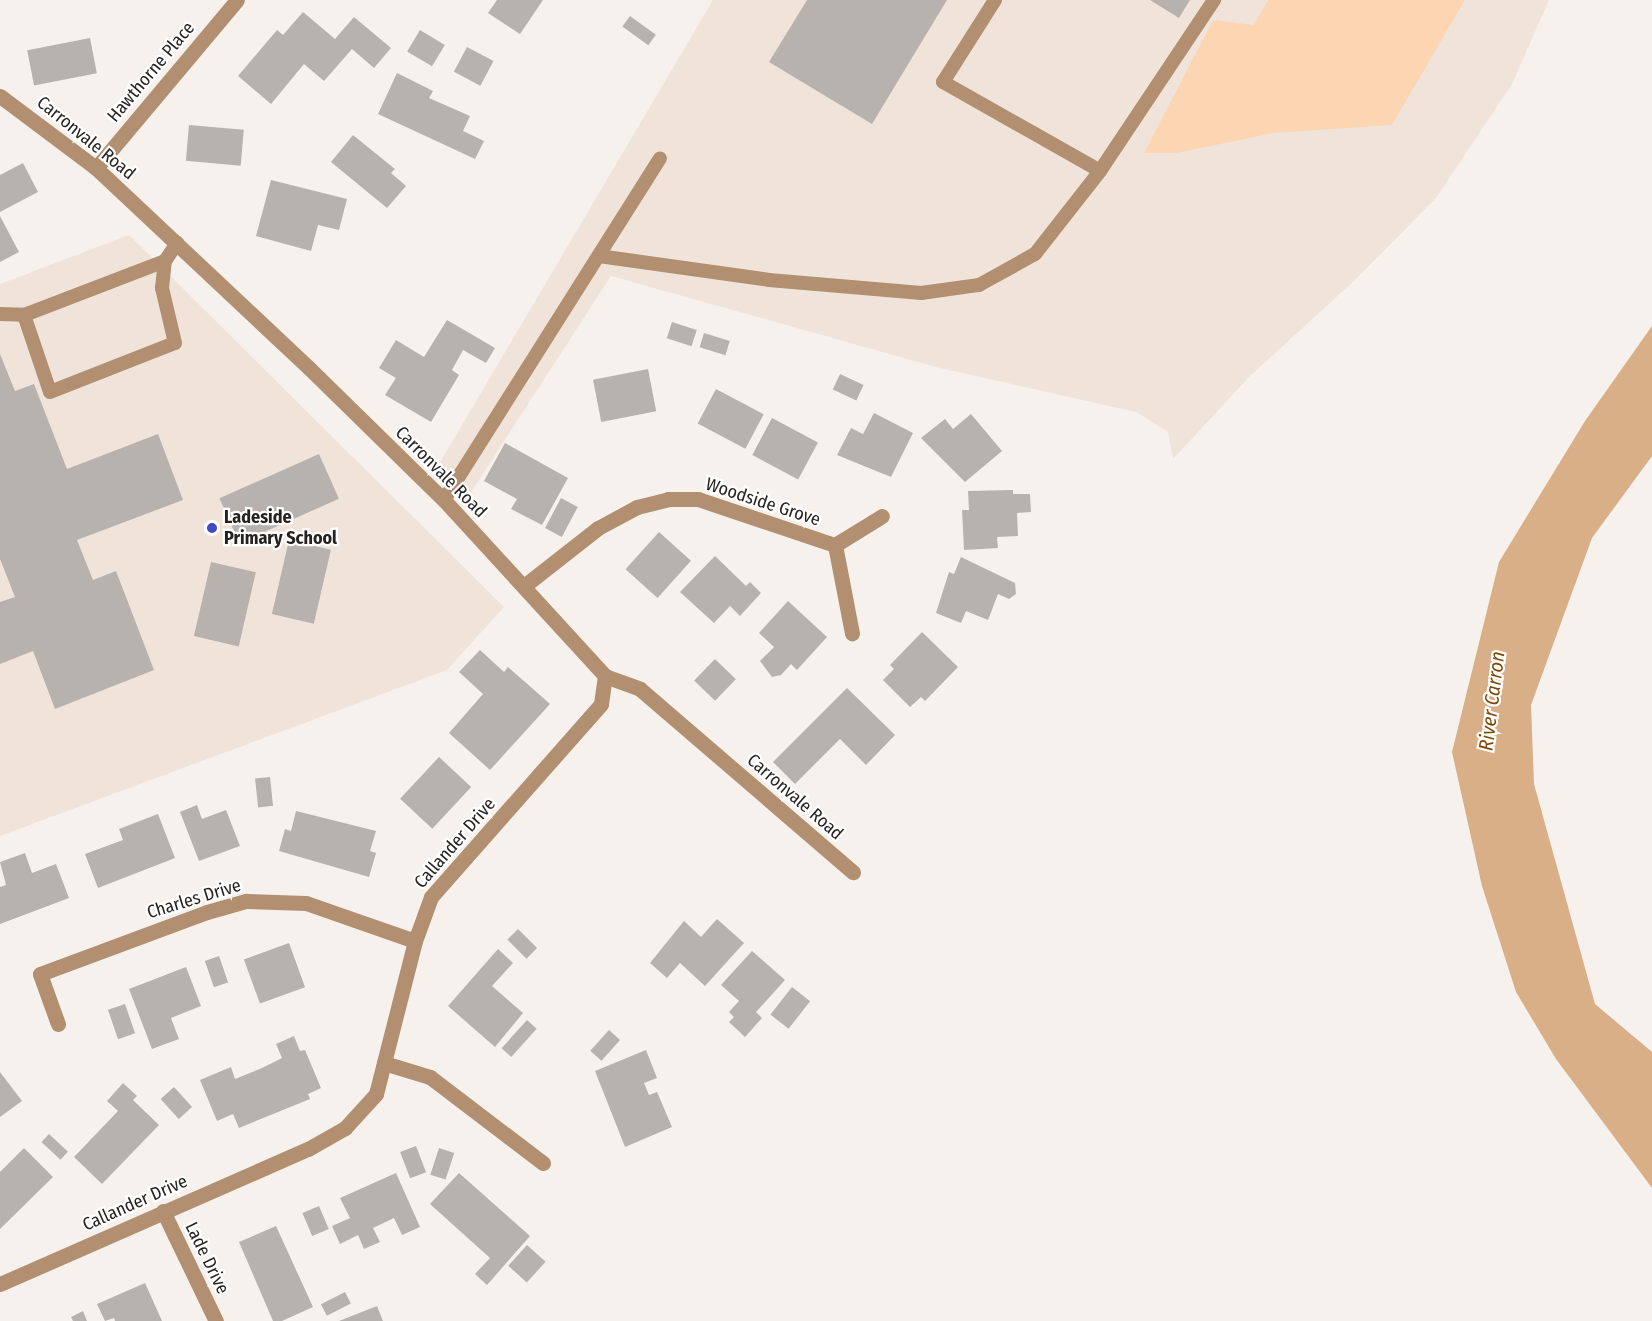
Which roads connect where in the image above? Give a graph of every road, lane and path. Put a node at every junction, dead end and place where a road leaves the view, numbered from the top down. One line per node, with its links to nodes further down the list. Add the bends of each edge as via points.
1 (237, 0): 6 (street, Hawthorne Place)
2 (994, 0): 7 (lane, via 943,82)
3 (1214, 0): 7 (lane)
4 (0, 96): 6 (street, Carronvale Road)
5 (660, 158): 9 (lane)
6 (96, 168): 8 (street, Carronvale Road)
7 (1100, 171): 9 (lane, via 1035,254 979,285 921,293 770,280)
8 (177, 243): 10 (lane); 13 (street, Carronvale Road)
9 (599, 256): 13 (lane)
10 (165, 261): 12 (lane); 12 (lane, via 162,288 175,343 50,392)
11 (0, 314): 12 (lane)
12 (24, 315)
13 (444, 500): 16 (street, Carronvale Road)
14 (882, 516): 15 (street, Woodside Grove)
15 (835, 545): 16 (street, Woodside Grove, via 698,499 668,499 637,507 598,528); 17 (street, Woodside Grove)
16 (524, 586): 18 (street, Carronvale Road)
17 (852, 633)
18 (605, 676): 19 (street, Carronvale Road, via 640,689); 20 (street, Callander Drive, via 601,704 431,897)
19 (853, 872)
20 (415, 941): 21 (street, Charles Drive, via 306,903 246,901 40,974); 22 (street, Callander Drive)
21 (58, 1024)
22 (384, 1063): 23 (street, via 430,1077); 24 (street, Callander Drive, via 376,1094 345,1128 308,1149)
23 (543, 1164)
24 (163, 1211): 25 (street, Callander Drive); 26 (street, Lade Drive)
25 (0, 1284)
26 (216, 1321)

